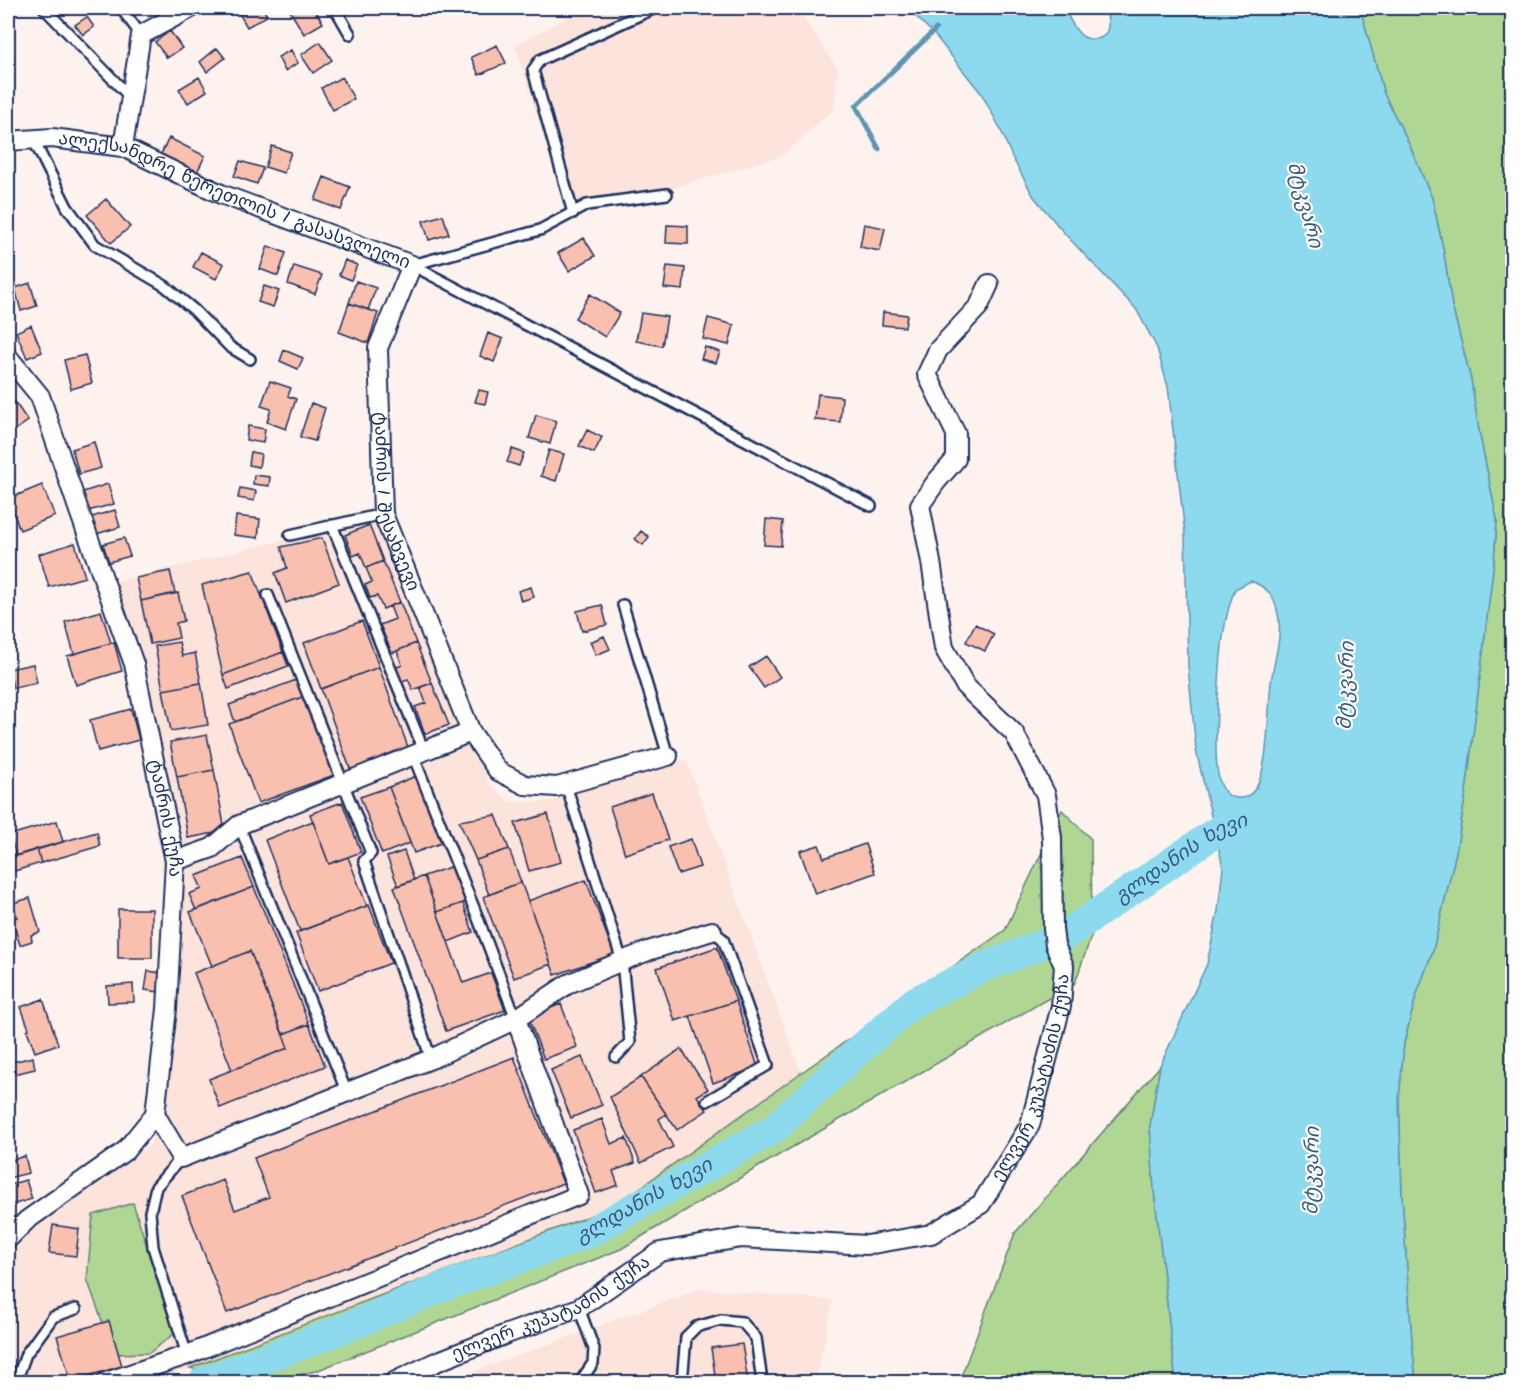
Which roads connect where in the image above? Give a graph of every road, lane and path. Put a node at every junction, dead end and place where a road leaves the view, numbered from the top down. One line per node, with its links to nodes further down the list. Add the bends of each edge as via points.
1 (44, 8): 8 (lane)
2 (121, 8): 7 (lane)
3 (191, 8): 7 (street)
4 (335, 8): 6 (lane)
5 (655, 8): 13 (lane, via 540,60 533,70)
6 (350, 34)
7 (141, 35): 8 (street)
8 (130, 97): 11 (street)
9 (33, 140): 10 (street, ალექსანდრე წერეთლის I გასასვლელი); 11 (street, ალექსანდრე წერეთლის I გასასვლელი, via 52,138); 17 (lane, via 67,207 95,245 165,286 230,347)
10 (8, 141)
11 (123, 147): 14 (street, ალექსანდრე წერეთლის I გასასვლელი, via 221,194)
12 (667, 194): 13 (lane, ალექსანდრე წერეთლის I გასასვლელი, via 587,205)
13 (573, 213): 14 (lane, ალექსანდრე წერეთლის I გასასვლელი, via 540,230)
14 (412, 265): 18 (lane); 19 (street, ტაძრის I შესახვევი, via 378,348)
15 (988, 284): 42 (street, ელვერ კუპატაძის ქუჩა, via 979,306 938,350 927,374 956,434 956,459 920,505 944,648 966,687 1014,733 1046,795 1052,838 1053,929 1064,966 1061,1006 1030,1125 981,1204 931,1234 867,1245 741,1238 660,1252)
16 (8, 357): 30 (street, ტაძრის ქუჩა, via 40,396 134,664)
17 (250, 359)
18 (871, 506)
19 (383, 514): 20 (lane); 24 (street, ტაძრის I შესახვევი)
20 (332, 525): 21 (lane); 25 (lane)
21 (290, 535)
22 (268, 596): 27 (lane)
23 (623, 605): 26 (lane)
24 (471, 732): 25 (street); 28 (street, ტაძრის I შესახვევი, via 498,771 525,785)
25 (418, 753): 27 (street); 33 (lane)
26 (668, 756): 28 (street, ტაძრის I შესახვევი)
27 (343, 783): 29 (street); 35 (lane, via 371,853 364,861)
28 (566, 785): 32 (lane)
29 (239, 825): 30 (street, via 213,848); 36 (lane)
30 (175, 861): 38 (street, ტაძრის ქუჩა, via 167,1009)
31 (712, 931): 32 (street); 37 (lane, via 723,939 768,1065)
32 (622, 961): 33 (street, via 567,984); 34 (lane, via 630,1042)
33 (516, 1019): 35 (street); 43 (street, via 579,1196)
34 (616, 1057)
35 (431, 1059): 36 (street)
36 (347, 1092): 39 (street)
37 (707, 1101)
38 (155, 1114): 39 (street); 40 (street, via 125,1151 27,1220)
39 (181, 1158): 43 (lane, via 156,1187 150,1212 153,1247)
40 (8, 1239)
41 (76, 1308): 44 (lane, via 53,1317 26,1354)
42 (579, 1308): 46 (street, ელვერ კუპატაძის ქუჩა, via 436,1362); 47 (lane, via 594,1348 593,1363)
43 (187, 1355): 45 (street)
44 (16, 1383)
45 (106, 1383)
46 (394, 1383)
47 (580, 1383)
48 (682, 1383): 49 (lane, via 687,1337 696,1327 721,1320 742,1322 756,1338)
49 (762, 1383)

